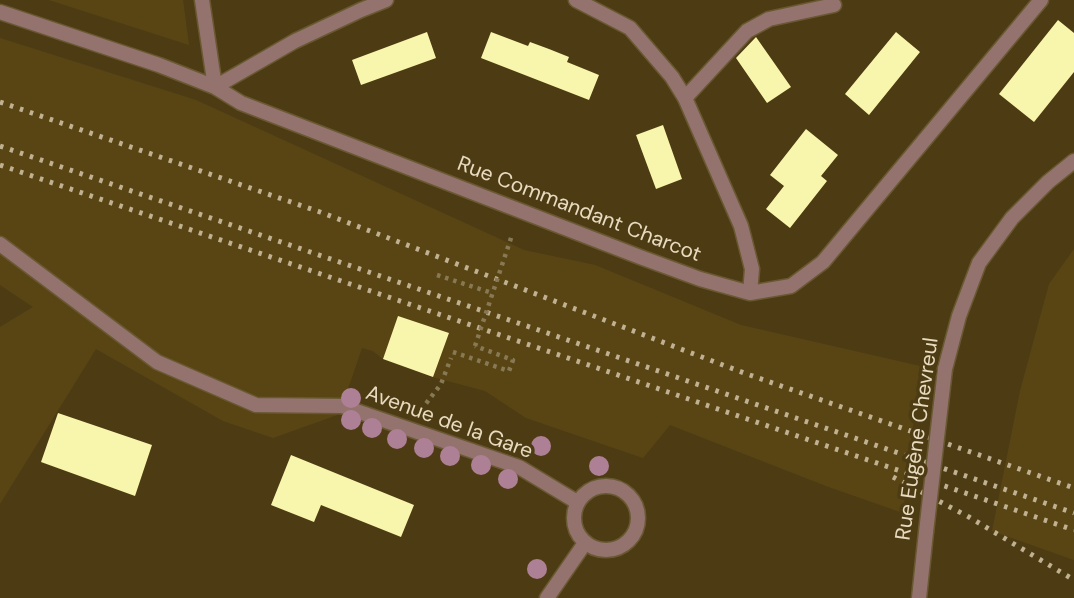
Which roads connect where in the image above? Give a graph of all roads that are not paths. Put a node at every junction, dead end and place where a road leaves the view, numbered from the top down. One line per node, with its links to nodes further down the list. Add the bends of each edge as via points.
1 (202, 0): 7 (street)
2 (386, 0): 7 (street, via 295,41)
3 (576, 0): 8 (street, via 630,28)
4 (1041, 0): 11 (street, Rue Commandant Charcot, via 823,262 791,286)
5 (834, 5): 8 (street, via 769,19 747,31)
6 (0, 12): 7 (street, Rue Commandant Charcot)
7 (215, 87): 11 (street, Rue Commandant Charcot, via 241,103 700,279)
8 (685, 98): 11 (street, via 741,226 752,269)
9 (1074, 161): 15 (street, Rue Eugène Chevreul, bridge, via 1012,218 979,262 958,316 945,369)
10 (0, 244): 12 (street, Avenue de la Gare, via 156,362 256,405 342,407 519,467)
11 (750, 293)
12 (577, 502): 13 (street, via 573,524); 13 (street, via 592,488 612,486 631,497 638,516 633,536 616,548 605,551)
13 (584, 543): 14 (street)
14 (547, 598)
15 (919, 598)

